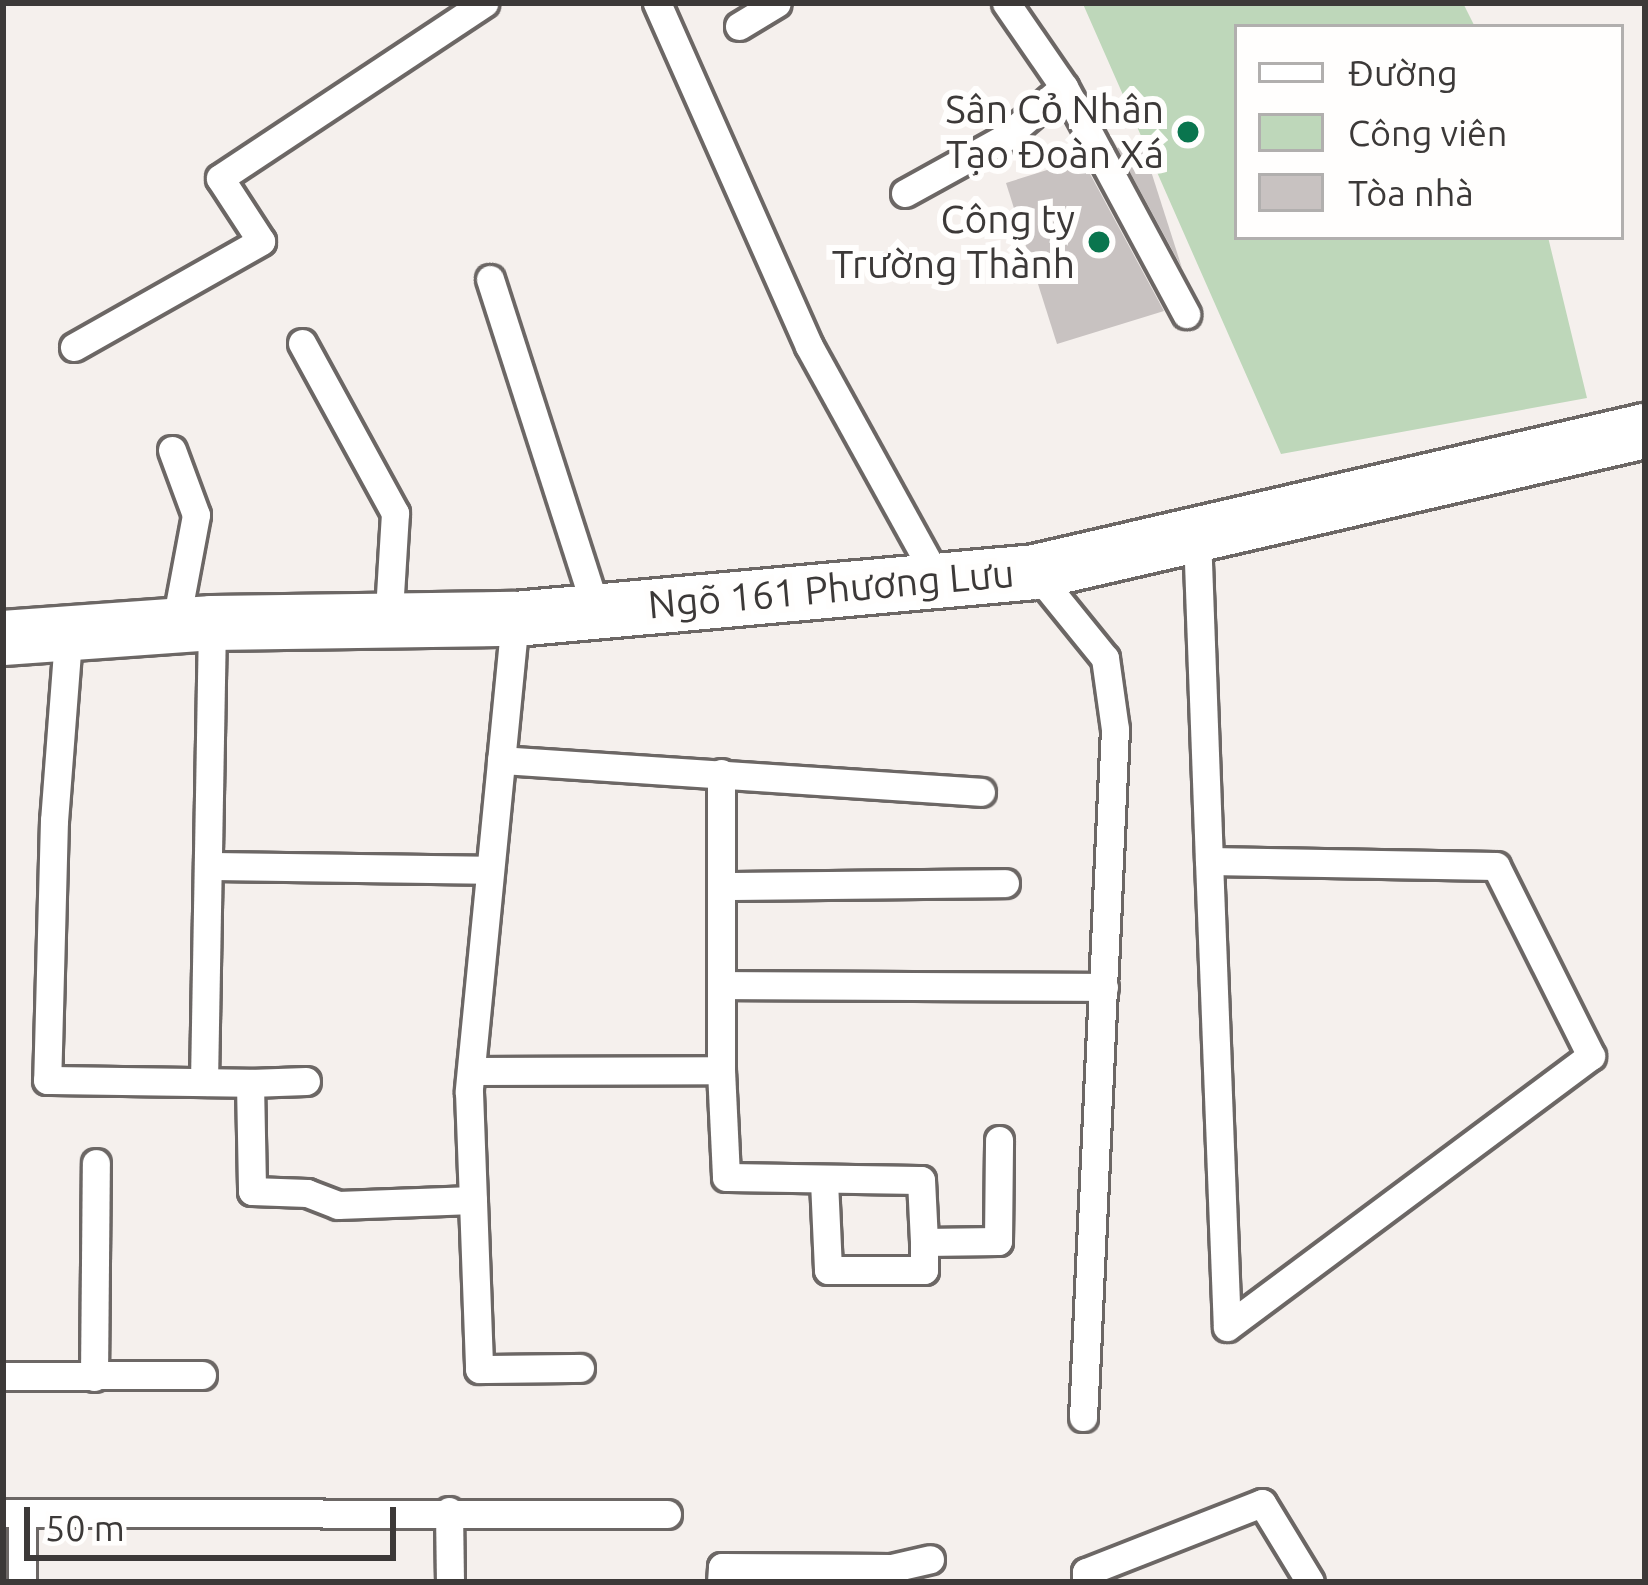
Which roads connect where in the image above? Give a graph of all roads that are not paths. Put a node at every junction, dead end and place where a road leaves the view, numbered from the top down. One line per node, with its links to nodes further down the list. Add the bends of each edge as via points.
1 (484, 3): 11 (lane, via 220,178 261,241)
2 (657, 3): 16 (lane, via 809,346)
3 (777, 3): 5 (lane)
4 (1006, 3): 6 (lane)
5 (739, 26)
6 (1064, 87): 7 (lane, via 1003,139); 9 (lane)
7 (905, 193)
8 (490, 280): 17 (lane)
9 (1186, 314)
10 (302, 343): 20 (lane, via 394,513)
11 (74, 347)
12 (1645, 431): 14 (street, Ngõ 161 Phương Lưu)
13 (172, 450): 19 (lane, via 196,515)
14 (1197, 535): 15 (street, Ngõ 161 Phương Lưu); 26 (lane)
15 (1035, 572): 16 (street, Ngõ 161 Phương Lưu); 32 (lane, via 1105,658 1115,729)
16 (937, 578): 17 (street, Ngõ 161 Phương Lưu)
17 (596, 609): 18 (street, Ngõ 161 Phương Lưu)
18 (515, 619): 20 (street, Ngõ 161 Phương Lưu); 23 (lane)
19 (194, 625): 20 (street, Ngõ 161 Phương Lưu); 22 (street, Ngõ 161 Phương Lưu); 27 (lane)
20 (388, 626)
21 (3, 638): 22 (street, Ngõ 161 Phương Lưu)
22 (68, 639): 35 (lane, via 47,1080)
23 (501, 760): 24 (lane); 28 (lane)
24 (721, 773): 25 (lane); 30 (lane)
25 (981, 793)
26 (1209, 861): 26 (lane, via 1222,1187 1227,1327 1591,1056 1496,866)
27 (208, 866): 28 (lane); 35 (lane)
28 (490, 870): 34 (lane)
29 (1005, 883): 30 (lane)
30 (722, 886): 31 (lane)
31 (722, 985): 32 (lane); 33 (lane)
32 (1104, 987): 47 (lane)
33 (721, 1070): 34 (lane); 40 (lane, via 726,1178)
34 (472, 1071): 41 (lane)
35 (204, 1082): 37 (lane)
36 (306, 1082): 37 (lane)
37 (250, 1083): 41 (lane, via 252,1191 308,1193 338,1204)
38 (999, 1140): 42 (lane, via 998,1241)
39 (96, 1163): 46 (lane)
40 (824, 1181): 42 (lane, via 921,1180); 42 (lane, via 828,1270 924,1270)
41 (473, 1200): 43 (lane, via 479,1369)
42 (924, 1242)
43 (580, 1368)
44 (202, 1375): 46 (lane)
45 (3, 1376): 46 (lane)
46 (94, 1377)
47 (1083, 1417)
48 (449, 1511): 49 (lane); 50 (lane); 53 (lane)
49 (12, 1513): 52 (lane)
50 (667, 1514)
51 (930, 1559): 54 (lane, via 892,1568 722,1567)
52 (22, 1582)
53 (450, 1582)
54 (722, 1582)
55 (1086, 1582): 56 (lane, via 1086,1572 1262,1503)
56 (1310, 1582)

